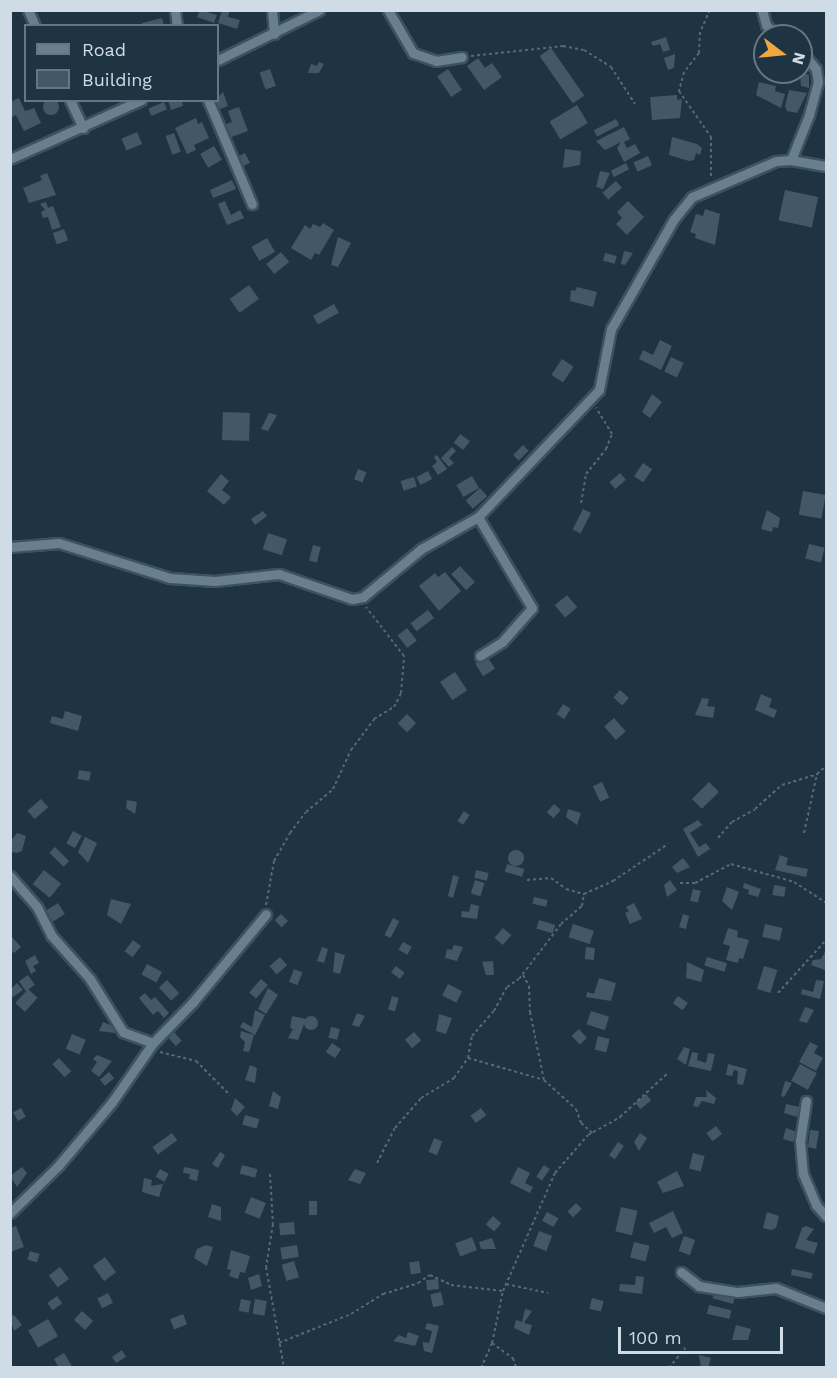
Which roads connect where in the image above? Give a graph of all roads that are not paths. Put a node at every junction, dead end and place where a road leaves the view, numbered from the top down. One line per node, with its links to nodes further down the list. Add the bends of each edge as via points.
1 (28, 10): 5 (street)
2 (272, 10): 6 (street)
3 (319, 10): 6 (street)
4 (388, 10): 7 (street, via 413,53 436,61)
5 (34, 24)
6 (274, 34): 8 (street)
7 (462, 57)
8 (219, 60)
9 (813, 65): 15 (street, via 818,82)
10 (71, 102): 13 (street)
11 (137, 102): 13 (street)
12 (209, 102): 17 (street)
13 (83, 128): 14 (street)
14 (10, 159)
15 (791, 160): 16 (street); 18 (street, via 776,161 709,187 681,209 611,329 604,380)
16 (826, 166)
17 (252, 204)
18 (478, 517): 19 (street, via 422,549 357,599 279,574 190,581 59,543); 20 (street, via 532,608 502,642)
19 (10, 548)
20 (480, 656)
21 (10, 876): 23 (street, via 37,907 51,935 90,979 123,1032)
22 (266, 914): 23 (street, via 208,986)
23 (151, 1046): 25 (street, via 112,1102 66,1157)
24 (806, 1101): 26 (street, via 800,1141 803,1174 816,1205)
25 (10, 1213)
26 (826, 1216)
27 (681, 1272): 28 (street, via 709,1288 738,1292 776,1288)
28 (826, 1308)

